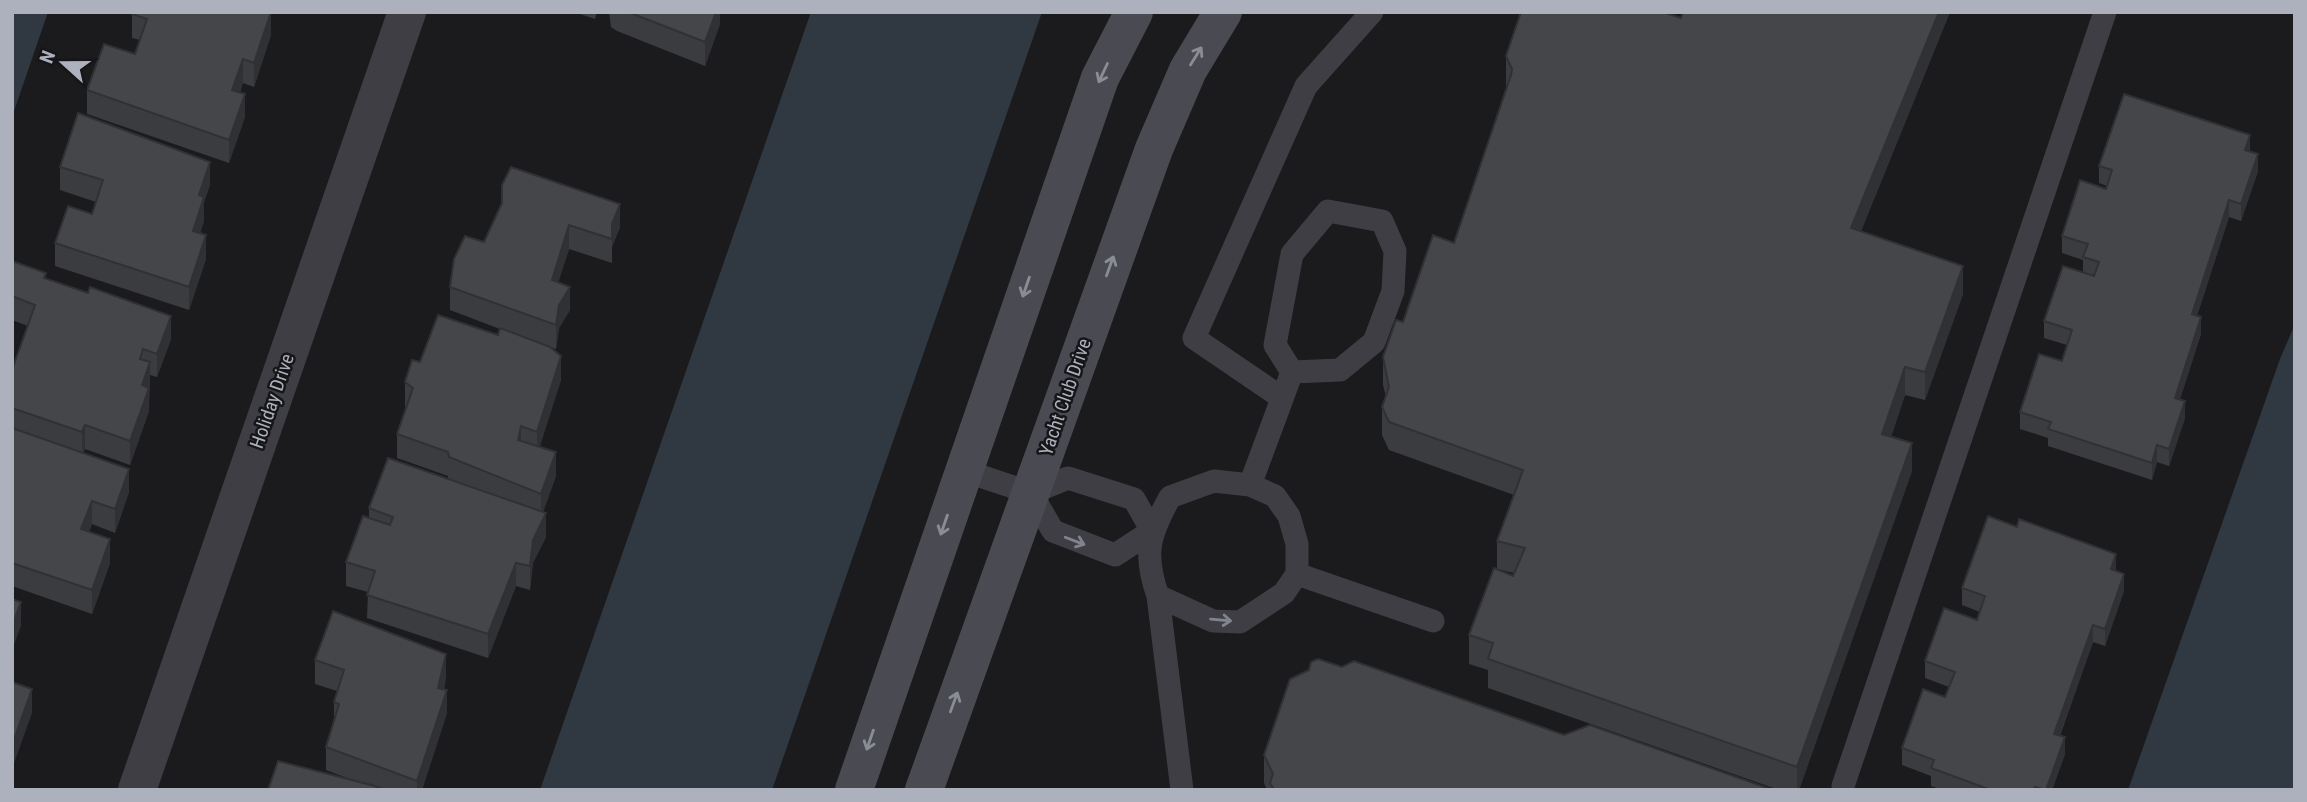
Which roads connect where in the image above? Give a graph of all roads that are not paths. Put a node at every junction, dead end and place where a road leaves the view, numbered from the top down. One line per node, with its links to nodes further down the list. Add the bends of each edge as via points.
1 (407, 12): 16 (street, Holiday Drive)
2 (1134, 12): 8 (street, one-way to 8, via 1100,78)
3 (1223, 12): 10 (street, Yacht Club Drive, one-way to 3, via 1154,149 1188,70)
4 (1372, 12): 7 (lane, via 1306,86 1194,338)
5 (2105, 12): 15 (lane)
6 (1292, 372): 6 (lane, via 1340,370 1374,342 1393,291 1395,251 1382,221 1328,211 1292,254 1275,345); 7 (lane)
7 (1282, 398): 9 (lane)
8 (962, 470): 10 (lane); 17 (street, one-way to 17)
9 (1251, 485): 11 (lane, via 1214,481 1170,497); 12 (lane, via 1275,496 1289,516 1297,544)
10 (1031, 493): 11 (lane, via 1068,478 1085,482 1133,499); 11 (lane, one-way to 11, via 1053,531 1115,555); 18 (street, Yacht Club Drive, one-way to 10)
11 (1152, 531): 13 (lane, via 1148,568)
12 (1297, 574): 13 (lane, one-way to 12, via 1213,621 1240,622 1284,593); 14 (lane)
13 (1158, 596): 19 (lane)
14 (1433, 621)
15 (1843, 786)
16 (137, 790)
17 (854, 790)
18 (924, 790)
19 (1182, 790)

